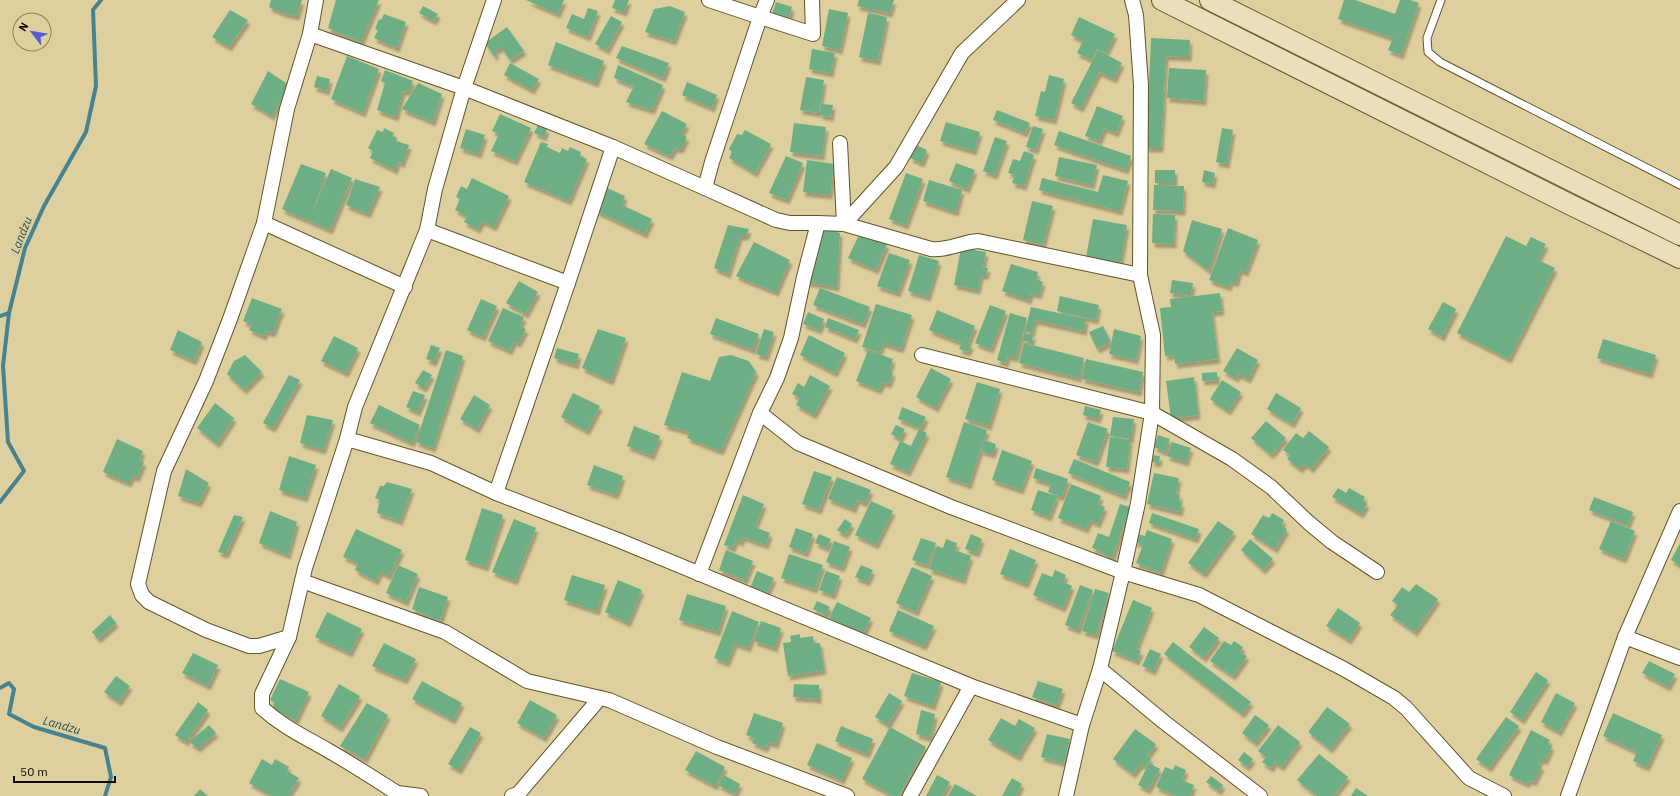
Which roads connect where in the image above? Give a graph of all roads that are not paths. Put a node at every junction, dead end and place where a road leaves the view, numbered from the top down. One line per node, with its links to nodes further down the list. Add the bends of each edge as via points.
1 (316, 0): 12 (street)
2 (494, 0): 13 (street)
3 (709, 0): 11 (street)
4 (767, 0): 11 (street)
5 (812, 0): 11 (street, via 812,34)
6 (1018, 0): 20 (street, via 962,53 896,167)
7 (1132, 0): 24 (street, via 1136,15 1141,85)
8 (1162, 0): 23 (street)
9 (1210, 0): 22 (street)
10 (1441, 0): 16 (lane, via 1427,38 1428,52 1440,62)
11 (760, 17): 17 (street)
12 (310, 34): 13 (street); 18 (street, via 287,109)
13 (464, 88): 15 (street); 21 (street, via 435,189)
14 (840, 143): 20 (street)
15 (613, 148): 17 (street); 25 (street)
16 (1680, 185)
17 (705, 188): 19 (street, via 776,220)
18 (264, 223): 26 (street); 37 (street, via 206,381 164,470 138,584 142,595 150,602 206,630 249,646 259,646)
19 (818, 223): 20 (street); 28 (street, via 792,338)
20 (844, 224): 24 (street, via 931,249 940,250 978,241)
21 (427, 230): 25 (street); 26 (street)
22 (1680, 235)
23 (1680, 258)
24 (1140, 275): 29 (street, via 1153,335)
25 (568, 283): 31 (street)
26 (405, 287): 30 (street, via 355,407)
27 (922, 355): 29 (street)
28 (760, 413): 33 (street, via 798,442 951,507); 35 (street)
29 (1152, 413): 33 (street, via 1138,503); 34 (street, via 1232,459 1271,487 1332,542)
30 (347, 439): 31 (street, via 431,463); 36 (street)
31 (496, 493): 35 (street)
32 (1680, 511): 38 (street)
33 (1123, 572): 40 (street); 51 (street, via 1199,595 1344,669 1394,698 1469,778)
34 (1378, 572)
35 (699, 574): 41 (street)
36 (302, 581): 37 (street); 42 (street, via 445,632 527,681)
37 (289, 637): 44 (street, via 262,694 262,708 288,729 329,751)
38 (1625, 637): 39 (street); 52 (street)
39 (1680, 658)
40 (1100, 669): 43 (street); 50 (street)
41 (971, 686): 43 (street); 48 (street)
42 (600, 698): 46 (street, via 518,794); 47 (street, via 716,747)
43 (1082, 725): 49 (street)
44 (397, 795): 45 (street)
45 (421, 796)
46 (512, 796)
47 (847, 796)
48 (910, 796)
49 (1066, 796)
50 (1260, 796)
51 (1504, 796)
52 (1568, 796)

